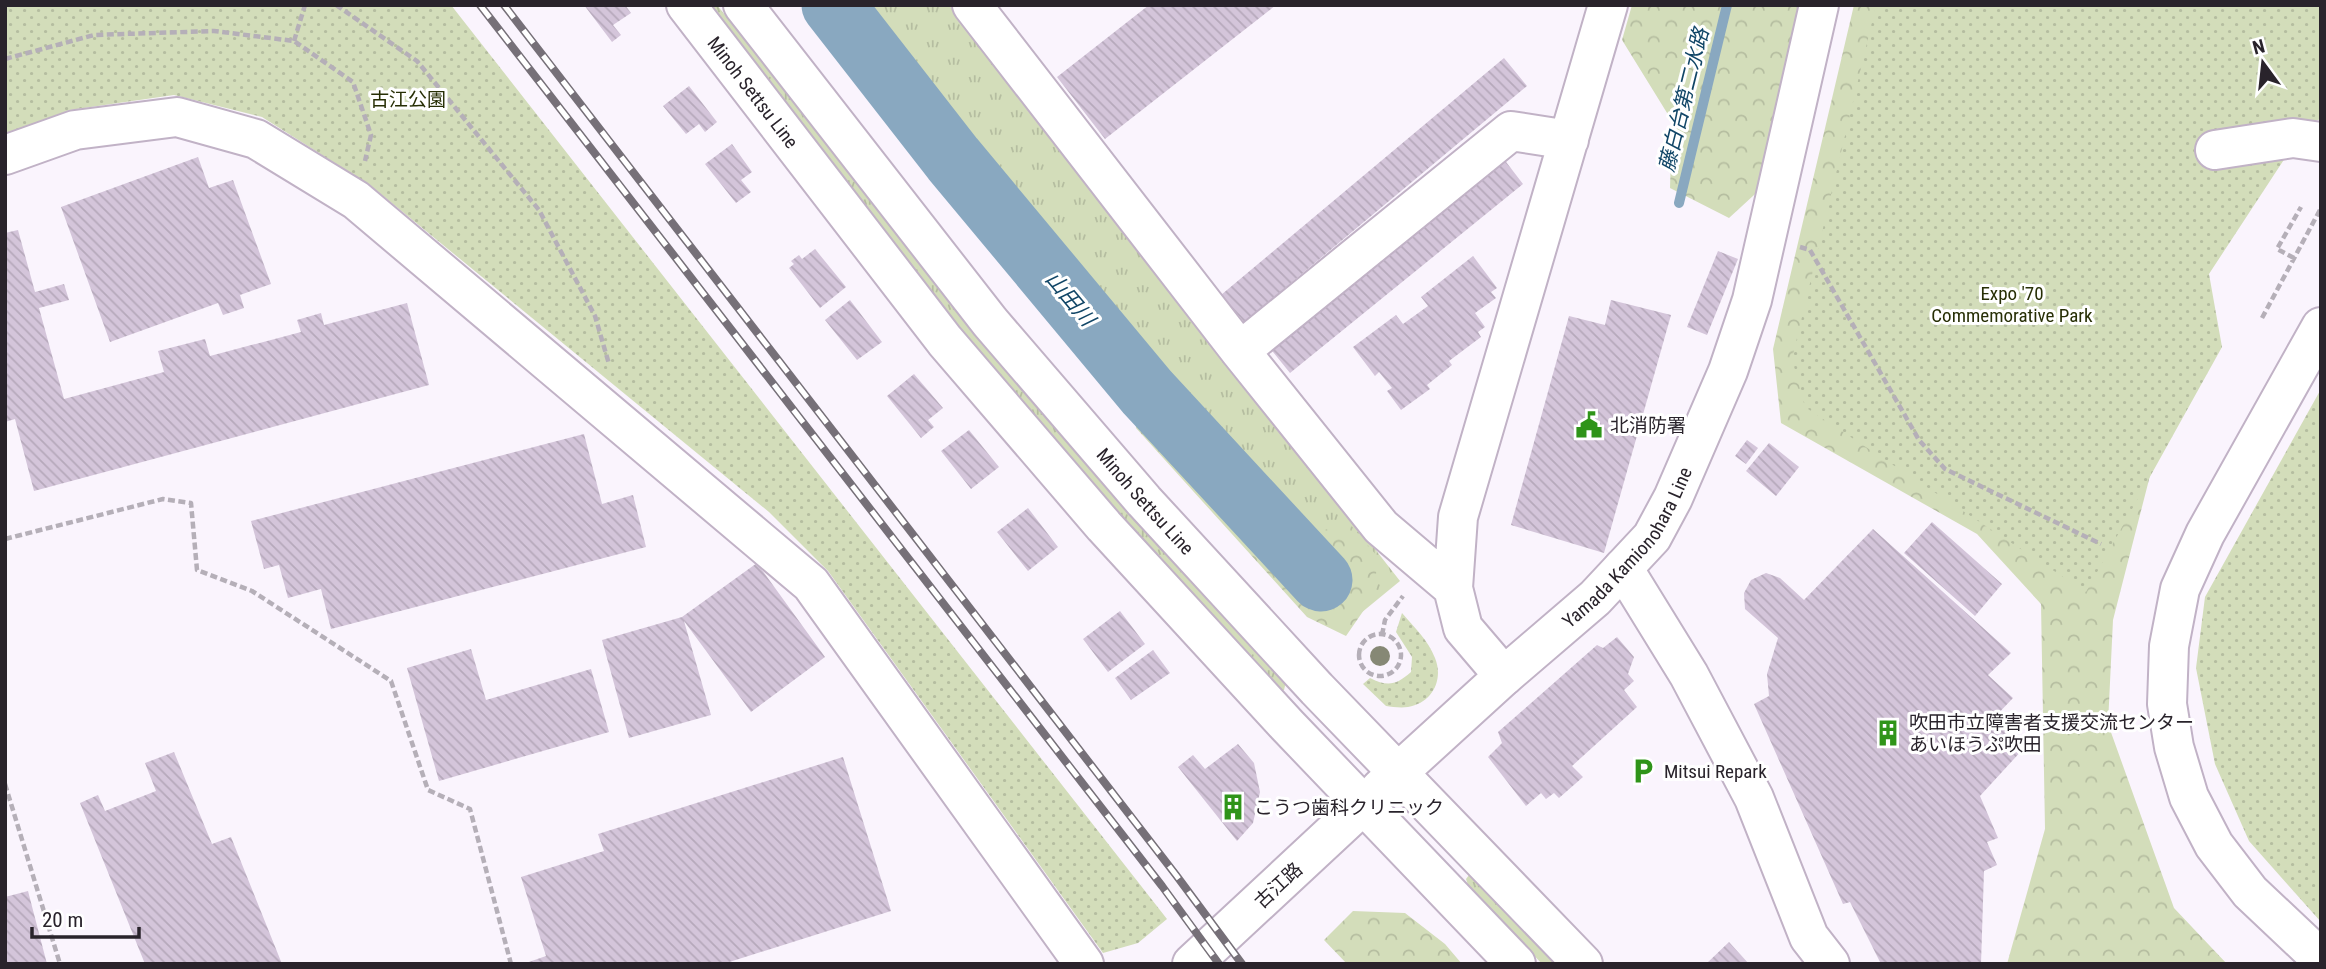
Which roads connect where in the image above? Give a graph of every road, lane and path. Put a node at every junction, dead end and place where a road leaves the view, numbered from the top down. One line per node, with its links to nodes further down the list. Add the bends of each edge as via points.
1 (304, 5): 8 (path)
2 (335, 5): 22 (path, via 417,61 539,210 595,316)
3 (686, 5): 32 (main road, Minoh Settsu Line, via 945,341 1104,526)
4 (744, 5): 30 (main road, Minoh Settsu Line, via 999,332 1144,501)
5 (972, 5): 21 (main road)
6 (1608, 5): 10 (main road)
7 (1819, 5): 25 (main road, Yamada Kamionohara Line, via 1752,300 1728,371 1674,498 1652,537)
8 (294, 41): 9 (path, via 214,31 94,35); 14 (path, via 353,82 371,135)
9 (5, 59)
10 (1569, 140): 21 (main road, via 1511,131); 26 (main road, via 1458,517)
11 (2321, 142): 12 (main road, via 2293,138)
12 (2215, 150)
13 (5, 155): 14 (main road, via 75,130 177,117 256,139)
14 (356, 200): 36 (main road, via 811,584)
15 (2301, 207): 18 (path, via 2277,249)
16 (2321, 208): 18 (path)
17 (1789, 244): 24 (path, via 1810,250 1919,440 1945,469)
18 (2294, 258): 19 (path)
19 (2262, 318)
20 (2321, 327): 33 (main road, via 2205,534 2180,589 2169,646 2167,704 2189,797 2214,845 2250,892)
21 (1240, 351): 26 (main road, via 1381,527)
22 (610, 366)
23 (5, 539): 35 (path, via 163,499 191,503 197,570 252,591 391,681 428,790 470,809)
24 (2101, 544)
25 (1623, 568): 29 (main road, Yamada Kamionohara Line); 40 (main road, via 1696,687 1754,799 1809,937)
26 (1453, 588): 29 (main road, via 1463,628)
27 (1403, 596): 28 (path, via 1385,620)
28 (1381, 635): 28 (path, via 1390,636 1400,646 1401,661 1392,673 1378,677 1365,670 1359,657 1363,642)
29 (1504, 677): 30 (main road, Yamada Kamionohara Line)
30 (1398, 773): 32 (main road, Yamada Kamionohara Line); 39 (main road, Minoh Settsu Line)
31 (5, 784): 34 (path)
32 (1363, 805): 37 (main road, 古江路); 38 (main road, Minoh Settsu Line)
33 (2321, 959)
34 (60, 964)
35 (511, 964)
36 (1084, 964)
37 (1192, 964)
38 (1516, 964)
39 (1583, 964)
40 (1830, 964)

